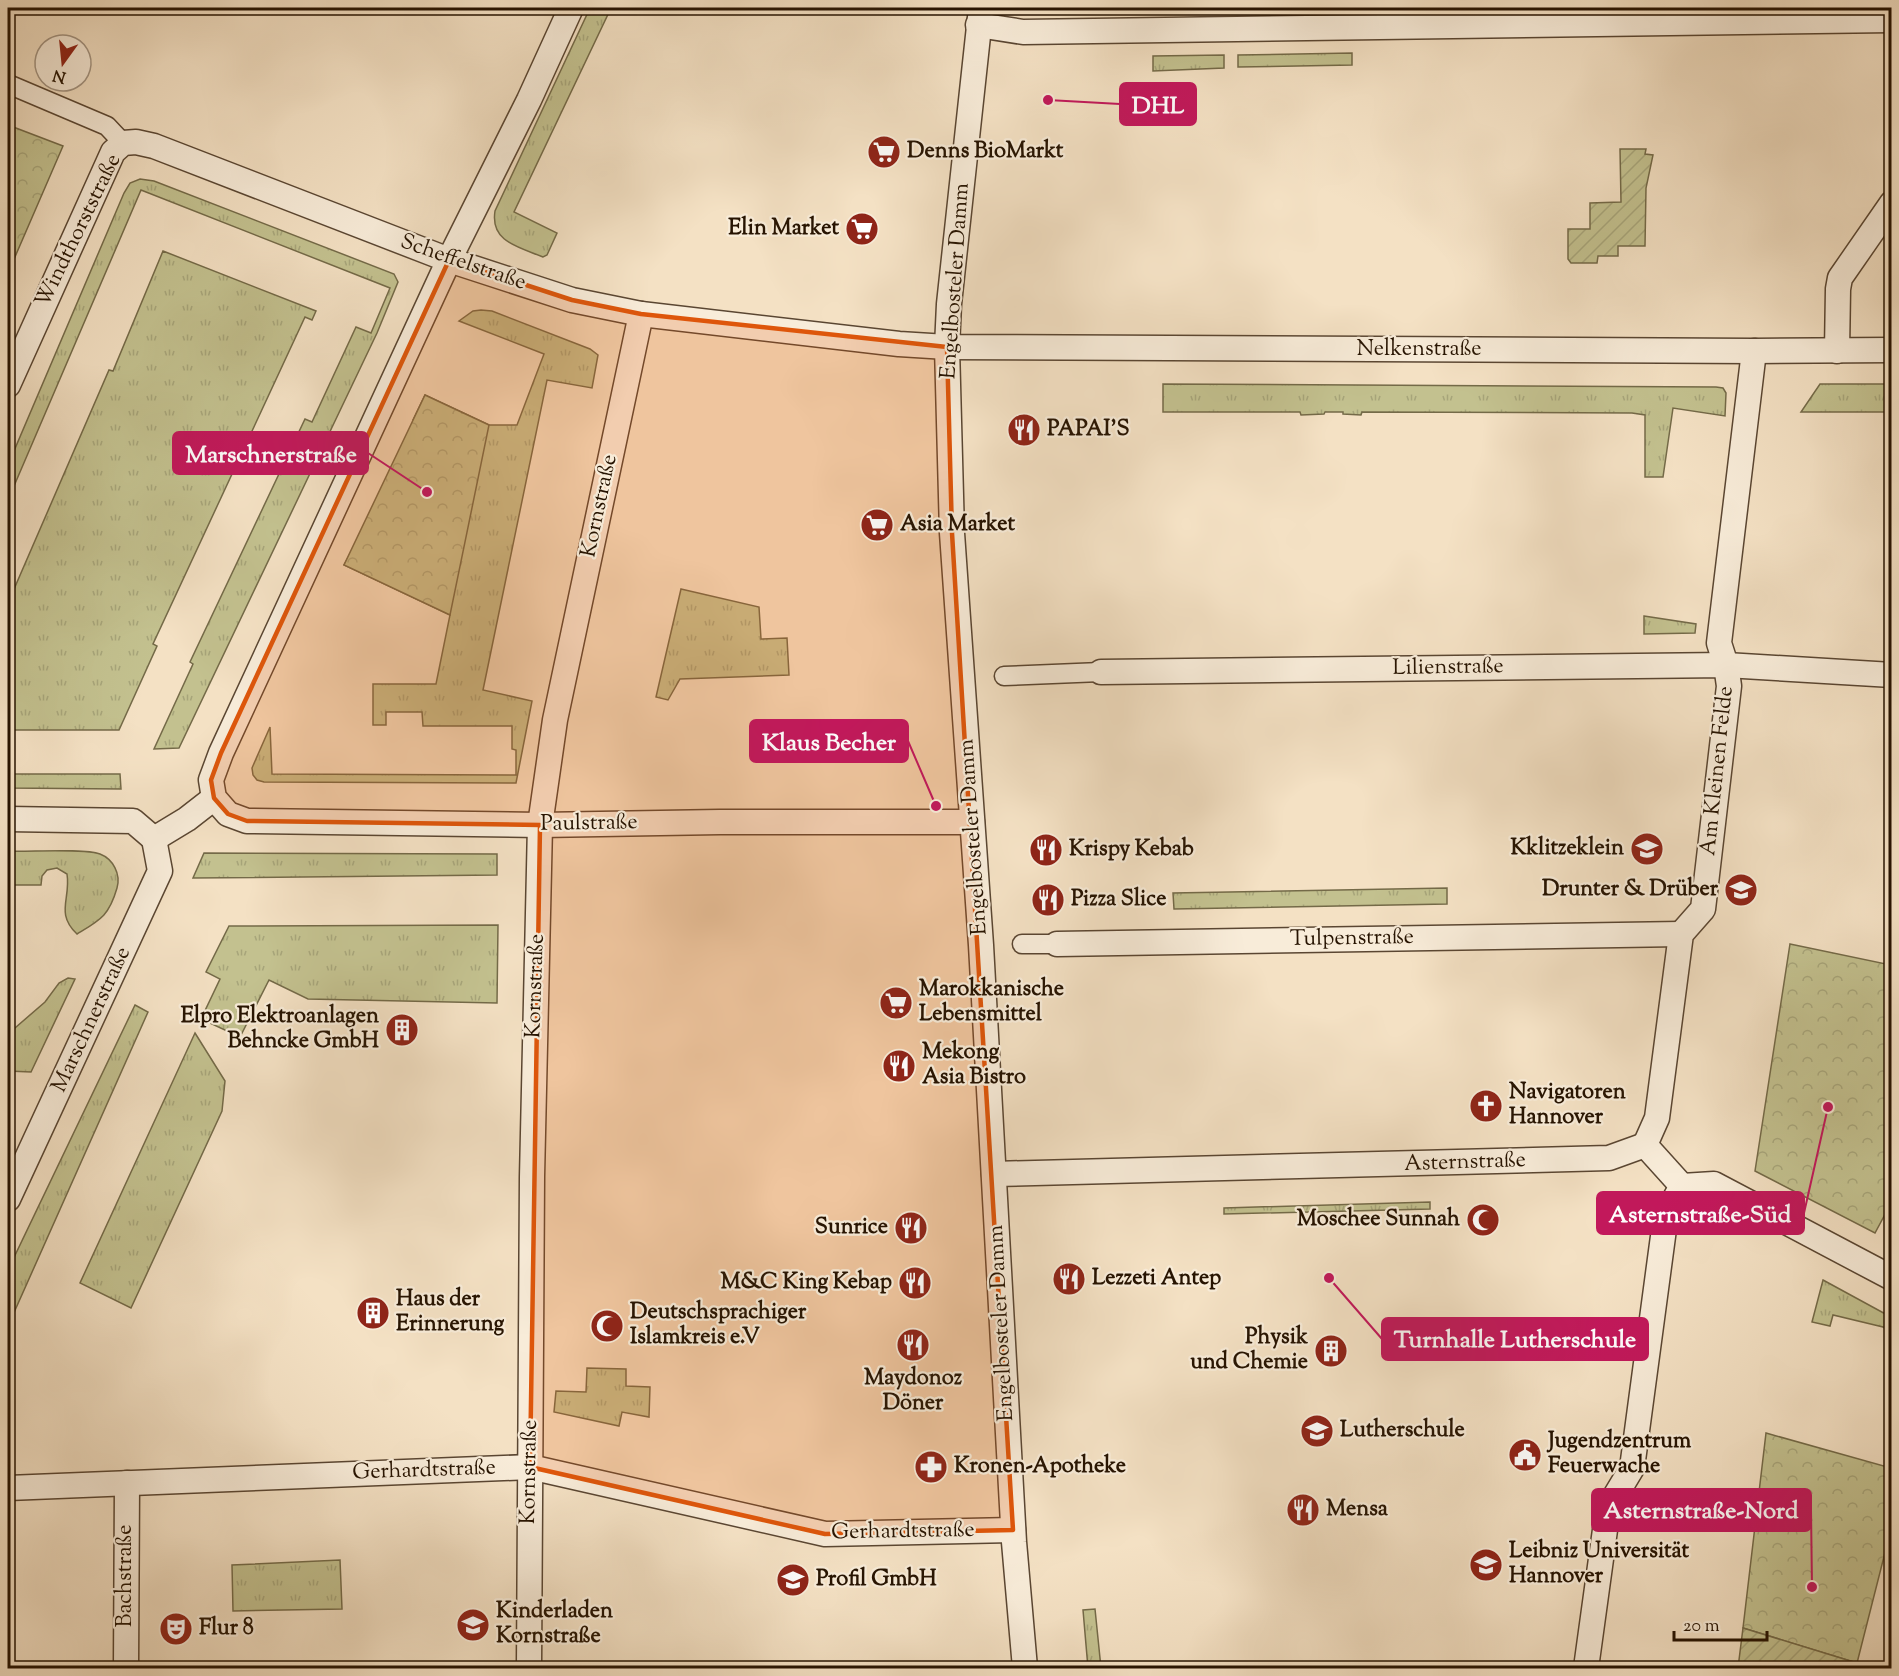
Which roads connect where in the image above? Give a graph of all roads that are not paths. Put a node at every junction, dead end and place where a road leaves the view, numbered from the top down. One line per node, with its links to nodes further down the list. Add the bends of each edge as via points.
1 (571, 8): 7 (street)
2 (980, 16): 3 (street, via 1023,32); 9 (street, Engelbosteler Damm)
3 (1892, 20)
4 (8, 84): 5 (street, via 107,126)
5 (123, 142): 7 (street, Scheffelstraße, via 154,146); 13 (street, Windthorststraße, via 113,152)
6 (1892, 203): 12 (street, via 1840,278)
7 (449, 260): 8 (street, Scheffelstraße, via 572,300); 18 (street, via 221,753 210,780)
8 (641, 314): 9 (street, Scheffelstraße); 21 (street, Kornstraße, via 555,720)
9 (947, 347): 11 (street, Nelkenstraße); 20 (street, Engelbosteler Damm, via 952,533)
10 (1892, 350): 12 (street, Nelkenstraße)
11 (1754, 351): 12 (street, Nelkenstraße); 14 (street, Am Kleinen Felde, via 1719,643)
12 (1837, 351)
13 (8, 385)
14 (1726, 665): 15 (street, Lilienstraße); 16 (street, Lilienstraße); 23 (street, Am Kleinen Felde, via 1729,686 1703,909)
15 (1101, 672): 17 (street, Lilienstraße)
16 (1892, 675)
17 (1004, 676)
18 (214, 798): 21 (street, Paulstraße, via 228,814 246,821); 22 (street)
19 (8, 819): 22 (street, via 133,821)
20 (972, 822): 21 (street, Paulstraße); 27 (street, Engelbosteler Damm)
21 (540, 825): 31 (street, Kornstraße)
22 (154, 839): 29 (street, Marschnerstraße, via 160,871)
23 (1681, 934): 25 (street, Tulpenstraße); 26 (street, via 1657,1118)
24 (1022, 944): 25 (street, Tulpenstraße)
25 (1057, 944)
26 (1645, 1145): 27 (street, Asternstraße, via 1610,1158); 28 (street)
27 (994, 1174): 34 (street, Engelbosteler Damm)
28 (1682, 1186): 30 (street, via 1714,1184); 38 (street, via 1666,1214 1632,1468 1608,1508)
29 (8, 1199)
30 (1892, 1278)
31 (530, 1467): 32 (street, Gerhardtstraße); 34 (street, Gerhardtstraße, via 825,1534); 36 (street, Kornstraße)
32 (127, 1483): 33 (street, Gerhardtstraße); 35 (street, Bachstraße)
33 (8, 1488)
34 (1013, 1530): 37 (street, Engelbosteler Damm)
35 (126, 1668)
36 (529, 1668)
37 (1025, 1668)
38 (1586, 1668)

